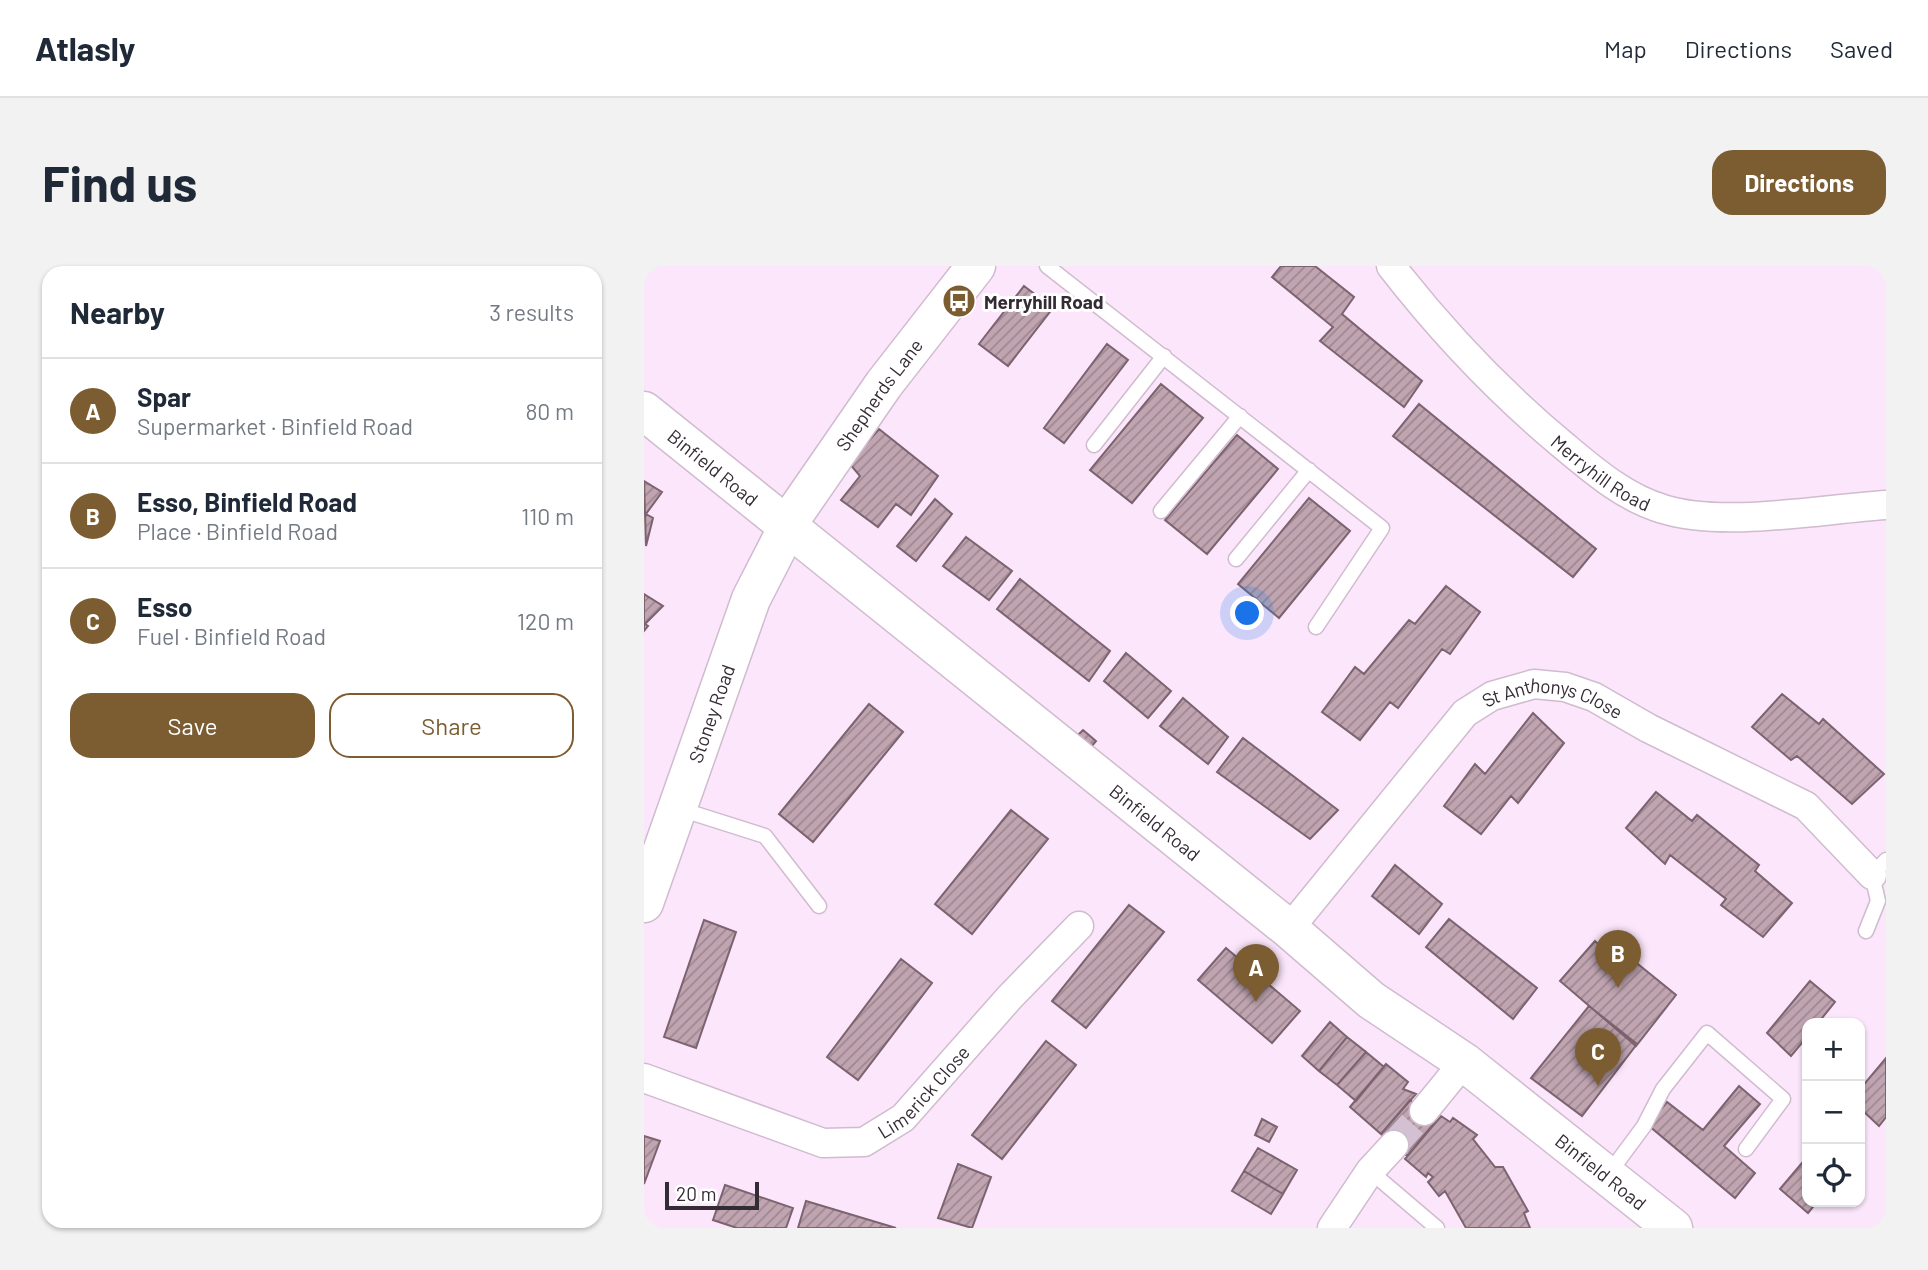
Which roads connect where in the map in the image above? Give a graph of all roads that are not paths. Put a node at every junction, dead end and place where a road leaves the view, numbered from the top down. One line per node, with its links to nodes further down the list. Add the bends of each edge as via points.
1 (976, 266): 11 (main road, Shepherds Lane, via 811,486)
2 (1047, 266): 4 (lane)
3 (1391, 266): 9 (street, Merryhill Road, via 1427,314 1516,406 1624,491 1663,509 1710,516)
4 (1164, 356): 6 (lane); 7 (lane)
5 (644, 411): 11 (main road, Binfield Road)
6 (1240, 416): 8 (lane); 10 (lane)
7 (1094, 445)
8 (1309, 470): 12 (lane); 13 (lane, via 1382,528)
9 (1886, 505)
10 (1161, 511)
11 (788, 527): 14 (main road, Stoney Road, via 751,599); 19 (main road, Binfield Road)
12 (1236, 559)
13 (1316, 627)
14 (679, 808): 16 (main road, Stoney Road); 17 (lane, via 765,836)
15 (1879, 868): 19 (street, St Anthonys Close, via 1806,806 1594,697 1534,684 1492,696 1465,713); 20 (lane, St Anthonys Close, via 1878,901)
16 (644, 903)
17 (819, 906)
18 (1079, 926): 22 (street, Limerick Close, via 903,1118 864,1142 823,1143)
19 (1289, 929): 21 (main road, Binfield Road, via 1371,1000)
20 (1866, 931)
21 (1464, 1062): 23 (street); 27 (main road, Binfield Road)
22 (644, 1078)
23 (1424, 1111)
24 (1394, 1145): 26 (street)
25 (1746, 1149): 27 (lane, via 1783,1099 1707,1033 1663,1089 1644,1126)
26 (1370, 1171): 28 (street); 29 (lane)
27 (1607, 1176): 30 (main road, Binfield Road)
28 (1332, 1228)
29 (1437, 1228)
30 (1673, 1228)

